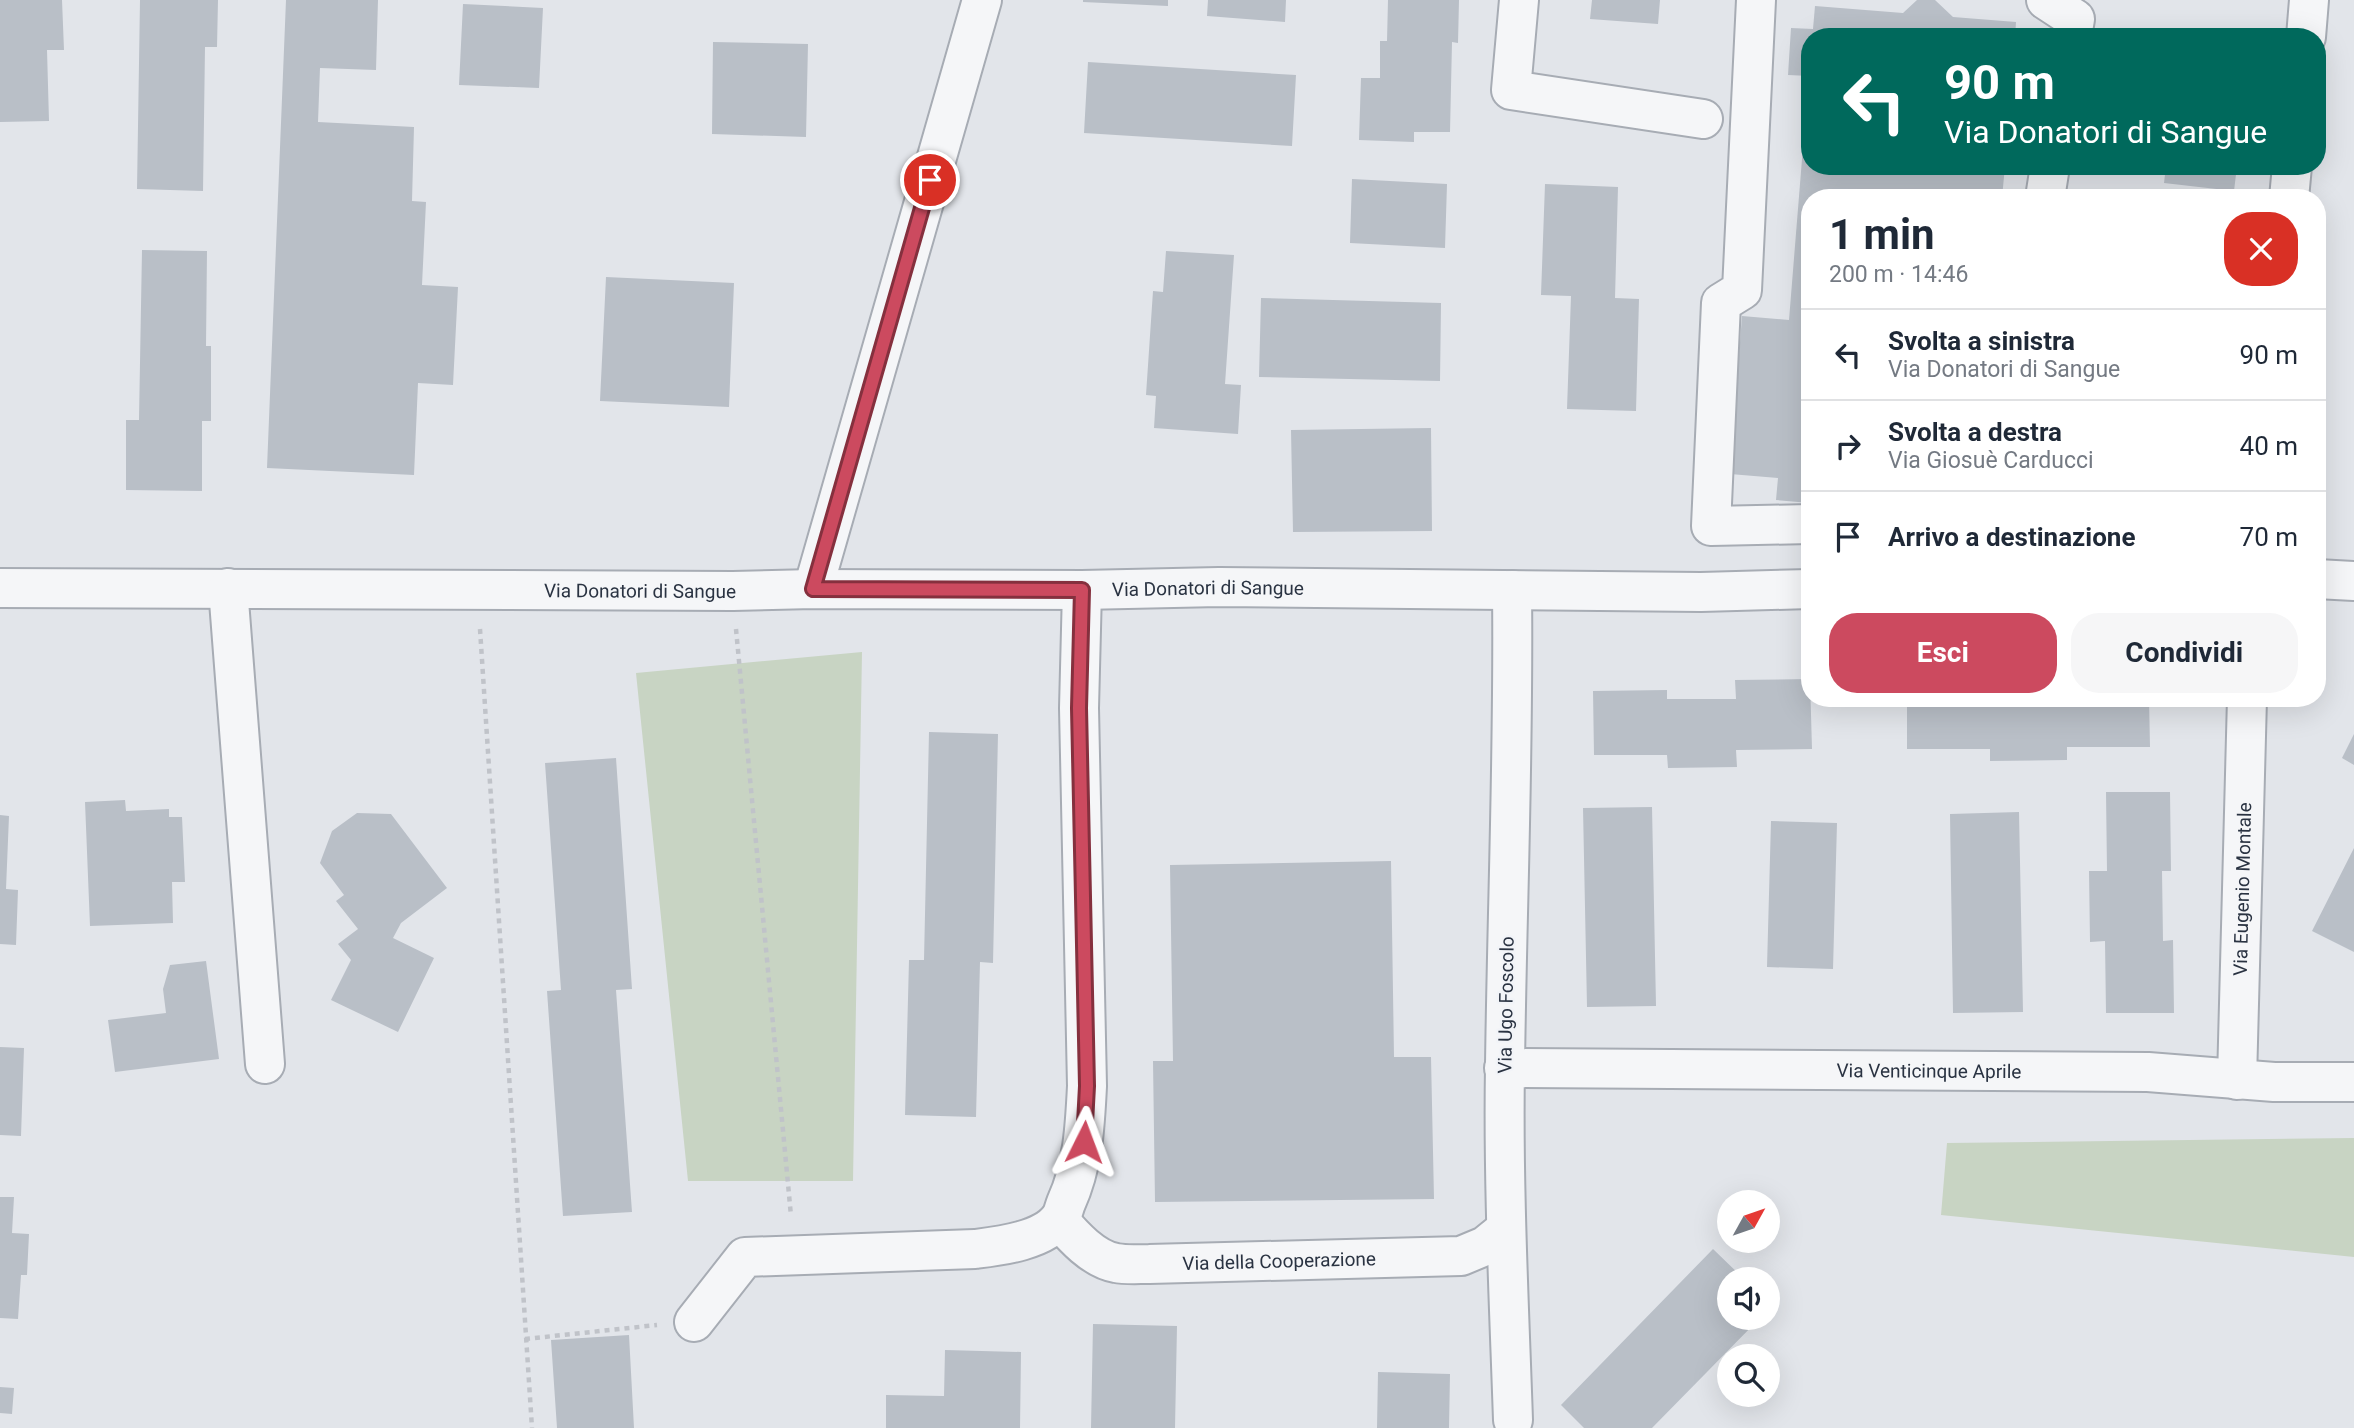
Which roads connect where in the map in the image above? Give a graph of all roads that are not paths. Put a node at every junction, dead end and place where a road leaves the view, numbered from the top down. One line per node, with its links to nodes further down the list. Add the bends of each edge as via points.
1 (982, 0): 14 (street)
2 (1519, 0): 8 (street, via 1511,90)
3 (1756, 0): 9 (street, via 1742,289 1721,303 1711,526)
4 (2046, 0): 6 (street, via 2075,19)
5 (2309, 0): 7 (street)
6 (2074, 28)
7 (2306, 28)
8 (1703, 119)
9 (1801, 524)
10 (2326, 579): 11 (street)
11 (2354, 581)
12 (0, 588): 13 (street, Via Donatori di Sangue)
13 (228, 588): 14 (street, Via Donatori di Sangue); 19 (street)
14 (813, 589): 16 (street, Via Donatori di Sangue)
15 (1801, 589): 17 (street, Via Donatori di Sangue)
16 (1082, 590): 17 (street, Via Donatori di Sangue); 23 (street, via 1079,708 1087,1086 1084,1142 1075,1184)
17 (1512, 590): 20 (street, Via Ugo Foscolo)
18 (2247, 707): 21 (street, Via Eugenio Montale)
19 (265, 1064)
20 (1504, 1068): 21 (street, Via Venticinque Aprile, via 2148,1072); 24 (street, Via Ugo Foscolo)
21 (2237, 1080): 22 (street, Via Venticinque Aprile)
22 (2354, 1082)
23 (1059, 1220): 24 (street, Via della Cooperazione, via 1083,1244 1114,1263 1149,1264 1461,1256 1485,1246); 25 (street, via 1009,1245 745,1257)
24 (1506, 1229): 26 (street, Via Ugo Foscolo)
25 (694, 1322)
26 (1513, 1420)

